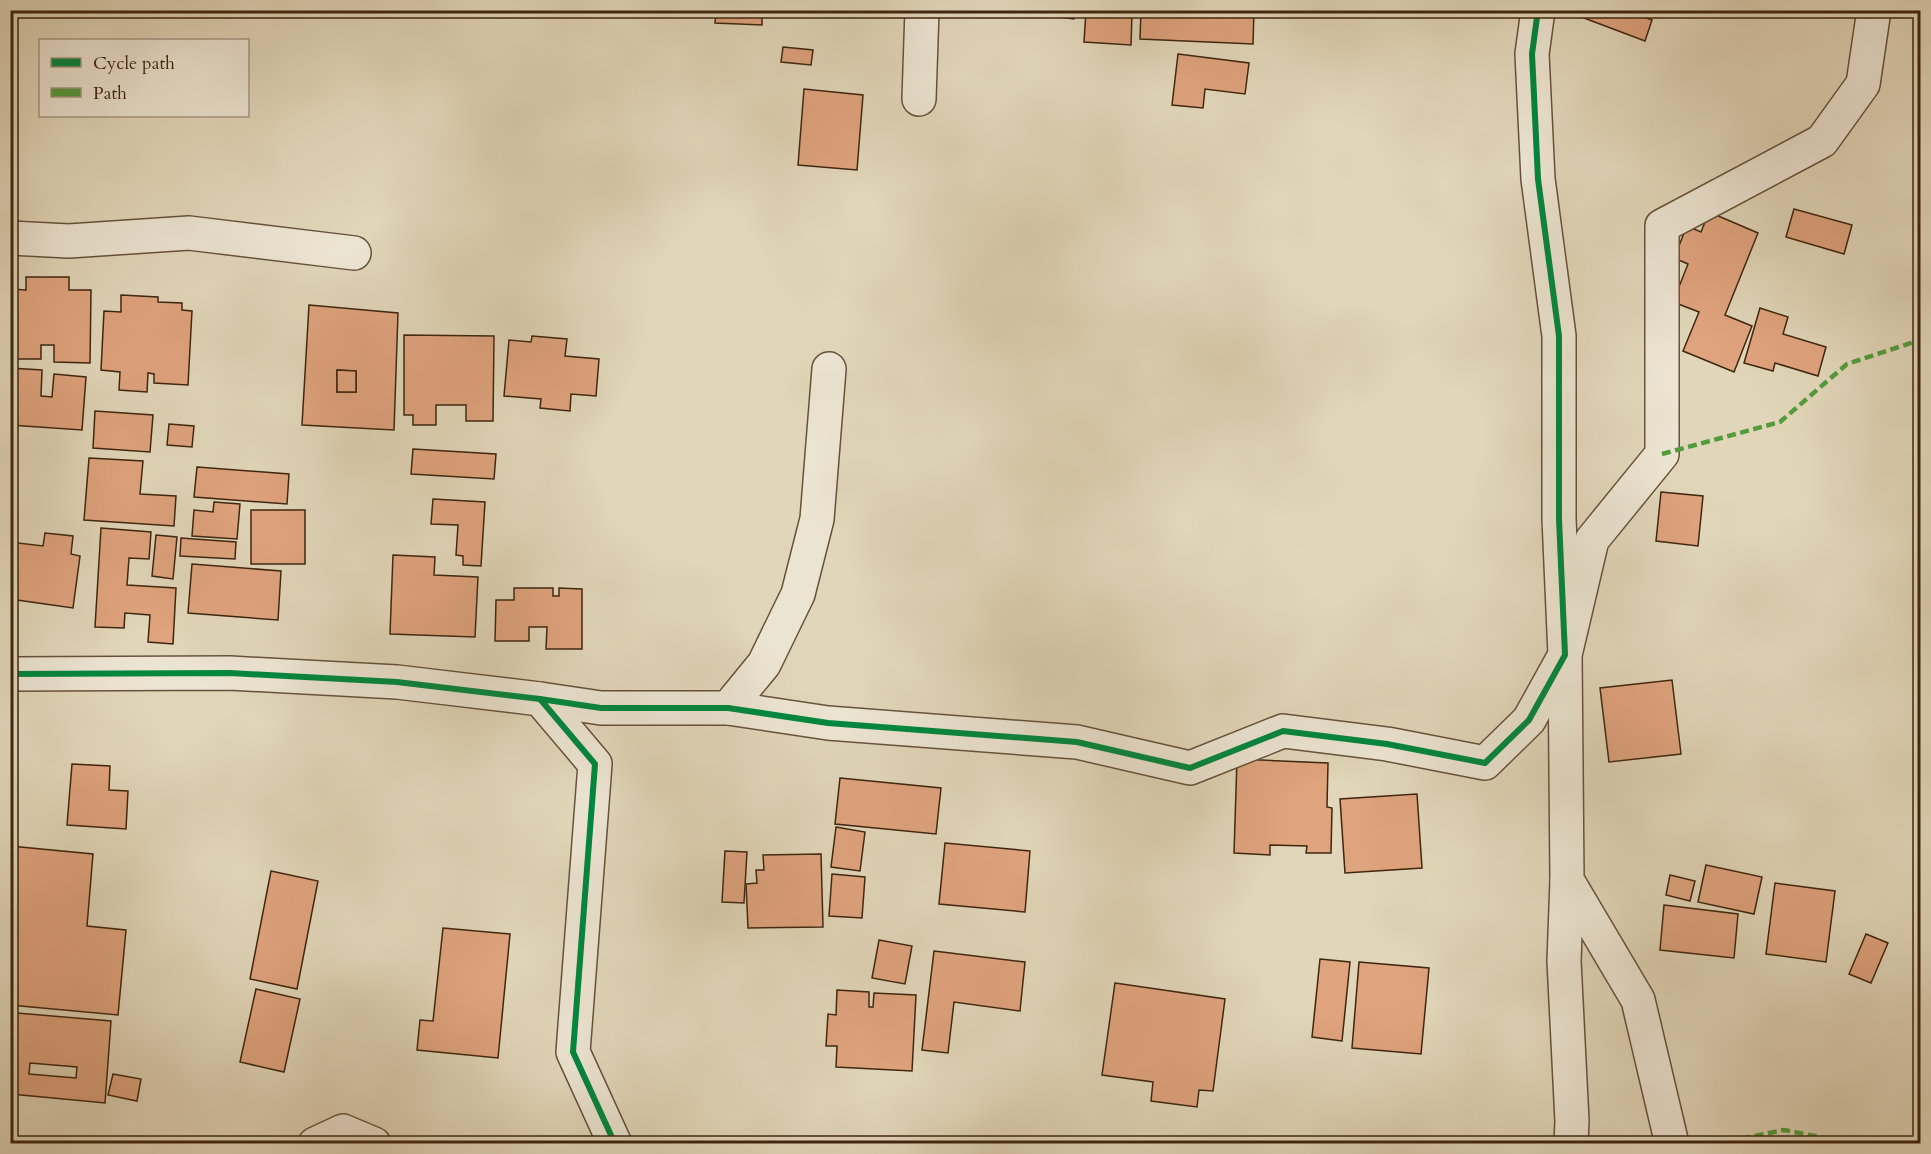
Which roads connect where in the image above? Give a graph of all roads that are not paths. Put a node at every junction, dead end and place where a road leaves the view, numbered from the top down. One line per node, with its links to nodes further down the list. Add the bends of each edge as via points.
1 (922, 10): 4 (street)
2 (1538, 10): 8 (street, via 1532,54 1538,179 1559,336 1559,519)
3 (1874, 10): 8 (street, via 1863,84 1822,141 1662,226 1662,454 1592,540)
4 (919, 99)
5 (10, 238): 6 (street, via 69,241 189,233)
6 (354, 253)
7 (830, 369): 11 (street, via 817,519 798,594 764,664)
8 (1565, 655): 11 (street, via 1529,720 1485,763 1387,744 1283,731 1190,768 1077,742 828,723); 12 (street)
9 (10, 674): 10 (street, via 230,673 397,682)
10 (540, 699): 11 (street, via 602,708); 16 (street, via 595,764 573,1052)
11 (728, 708)
12 (1567, 880): 13 (street, via 1563,961); 18 (street, via 1638,1000)
13 (1571, 1132): 17 (street)
14 (315, 1143): 15 (street, via 343,1131)
15 (374, 1143)
16 (615, 1143)
17 (1545, 1143)
18 (1672, 1143)

